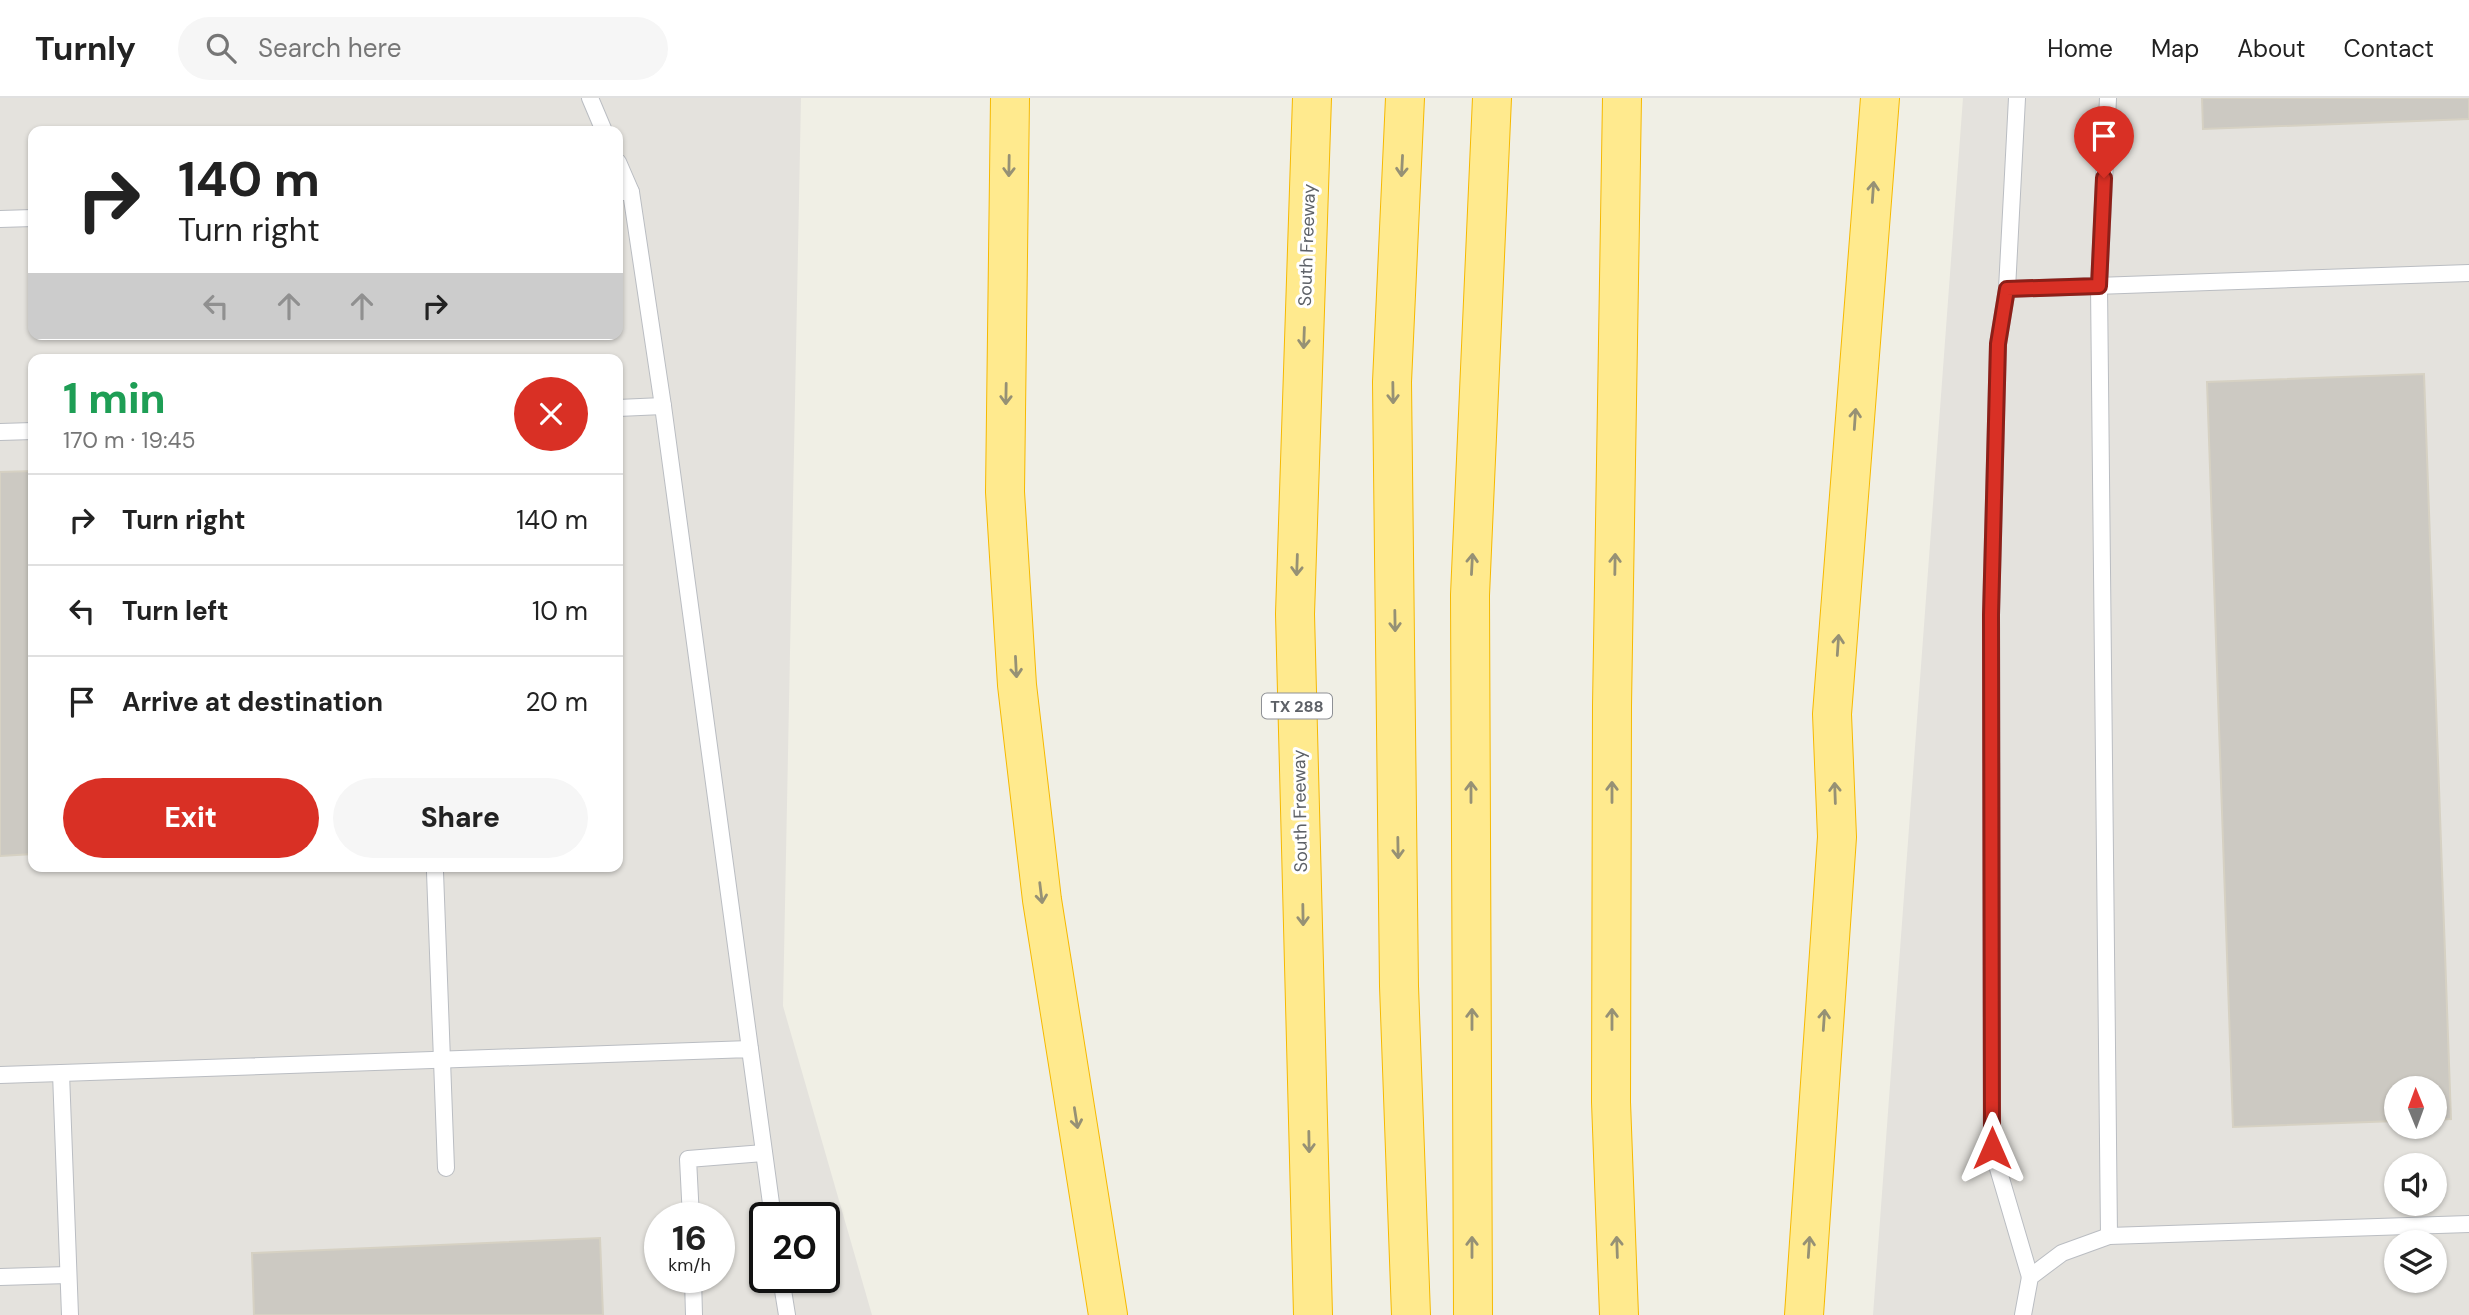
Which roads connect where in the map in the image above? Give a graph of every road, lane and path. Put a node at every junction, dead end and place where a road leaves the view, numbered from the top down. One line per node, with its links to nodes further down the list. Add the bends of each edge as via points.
1 (590, 98): 10 (lane)
2 (1010, 98): 40 (highway, one-way to 40, via 1005,492 1017,685 1042,900)
3 (1312, 98): 41 (highway, South Freeway / TX 288, one-way to 41, via 1295,614)
4 (1405, 98): 42 (highway, one-way to 42, via 1392,382 1399,986)
5 (1492, 98): 43 (highway, one-way to 5, via 1470,595)
6 (1622, 98): 44 (highway, one-way to 6, via 1611,1102)
7 (1880, 98): 45 (highway, one-way to 7, via 1837,837 1832,713)
8 (2017, 98): 16 (lane)
9 (2108, 98): 15 (lane)
10 (602, 126)
11 (624, 192): 17 (lane)
12 (28, 218): 13 (lane)
13 (0, 219)
14 (2469, 274): 15 (lane)
15 (2099, 286): 16 (lane); 31 (lane)
16 (2007, 289): 34 (lane, via 1998,344 1991,615 1992,1148)
17 (663, 406): 18 (lane); 22 (lane)
18 (623, 408)
19 (28, 431): 20 (lane)
20 (0, 432)
21 (435, 872): 23 (lane)
22 (750, 1049): 23 (lane); 26 (lane)
23 (443, 1058): 24 (lane); 27 (lane)
24 (61, 1073): 25 (lane); 32 (lane)
25 (0, 1075)
26 (764, 1153): 28 (lane, via 688,1159); 29 (lane)
27 (446, 1168)
28 (690, 1202)
29 (771, 1202)
30 (2469, 1224): 31 (lane)
31 (2109, 1236): 34 (lane, via 2062,1253)
32 (68, 1275): 33 (lane); 37 (lane)
33 (0, 1277)
34 (2030, 1277): 46 (lane)
35 (694, 1293): 38 (lane)
36 (783, 1293): 39 (lane)
37 (69, 1315)
38 (695, 1315)
39 (787, 1315)
40 (1108, 1315)
41 (1313, 1315)
42 (1411, 1315)
43 (1473, 1315)
44 (1619, 1315)
45 (1804, 1315)
46 (2023, 1315)

